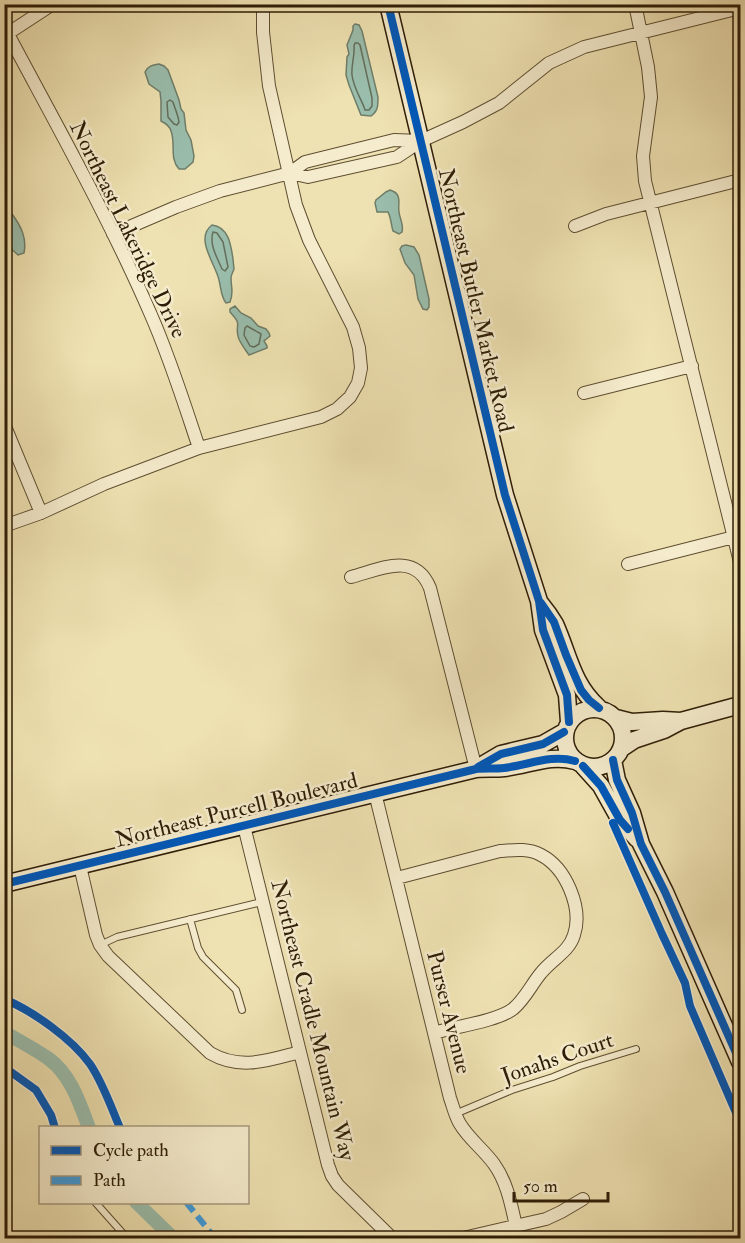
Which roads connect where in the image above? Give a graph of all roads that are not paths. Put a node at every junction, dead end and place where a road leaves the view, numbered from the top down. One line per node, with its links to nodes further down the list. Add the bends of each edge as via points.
1 (52, 4): 7 (street)
2 (263, 4): 9 (street, via 270,86)
3 (388, 4): 8 (main road, Northeast Butler Market Road)
4 (635, 4): 6 (street)
5 (741, 8): 6 (street)
6 (642, 33): 8 (street, via 584,47 549,63 499,103); 11 (street, via 651,97 643,156)
7 (6, 35): 13 (street, Northeast Lakeridge Drive)
8 (420, 141): 9 (street, via 394,140 306,162); 24 (main road, Northeast Butler Market Road, via 505,495)
9 (290, 173): 13 (street, via 220,191); 17 (street, via 309,240 359,348 358,383 338,409 321,417)
10 (741, 180): 11 (street)
11 (650, 202): 12 (street); 14 (street)
12 (575, 226)
13 (113, 234): 17 (street, Northeast Lakeridge Drive, via 172,367)
14 (692, 366): 15 (street); 20 (street)
15 (584, 393)
16 (4, 424): 18 (street)
17 (199, 448): 18 (street)
18 (41, 513): 19 (street)
19 (4, 526)
20 (734, 537): 21 (street); 22 (street)
21 (741, 562)
22 (628, 564)
23 (351, 577): 32 (street, via 402,565 412,567 427,579)
24 (539, 601): 26 (main road, Northeast Butler Market Road, via 554,622 581,690); 29 (main road, Northeast Butler Market Road, via 543,630 567,695)
25 (741, 705): 28 (main road)
26 (599, 708): 27 (main road); 29 (main road, via 579,711)
27 (616, 718): 28 (main road, via 632,722); 30 (main road, via 623,732)
28 (681, 721): 30 (main road, via 634,740)
29 (566, 727): 31 (main road, via 565,745); 32 (main road, Northeast Purcell Boulevard, via 543,744 501,754)
30 (617, 754): 31 (main road, via 601,766 592,768); 35 (main road, via 617,780)
31 (579, 763): 32 (main road, Northeast Purcell Boulevard, via 564,758); 35 (main road, via 601,786 620,820)
32 (476, 769): 33 (main road, Northeast Purcell Boulevard)
33 (375, 793): 34 (main road, Northeast Purcell Boulevard); 37 (street, Purser Avenue)
34 (244, 826): 36 (main road, Northeast Purcell Boulevard); 39 (street, Northeast Cradle Mountain Way)
35 (641, 844): 46 (main road)
36 (80, 866): 38 (main road, Northeast Purcell Boulevard); 41 (street)
37 (397, 878): 43 (street, Purser Avenue); 43 (street, via 500,851 529,850 552,862 562,874 575,905 575,933 571,942 541,972 522,1001 505,1014)
38 (4, 884)
39 (262, 902): 40 (lane); 45 (street, Northeast Cradle Mountain Way)
40 (190, 919): 41 (lane); 42 (lane, via 203,957 236,990)
41 (100, 945): 45 (street, via 200,1045 220,1059 257,1062)
42 (242, 1010)
43 (434, 1032): 48 (street, Purser Avenue)
44 (636, 1050): 48 (lane, Jonahs Court, via 512,1090)
45 (300, 1052): 54 (street, Northeast Cradle Mountain Way, via 332,1176)
46 (741, 1062)
47 (4, 1067): 49 (lane, via 36,1090)
48 (456, 1114): 52 (street, Purser Avenue, via 502,1176)
49 (54, 1126)
50 (583, 1199): 52 (street, via 546,1219)
51 (96, 1204): 53 (lane)
52 (516, 1226): 55 (street)
53 (127, 1239)
54 (392, 1239)
55 (463, 1239)

